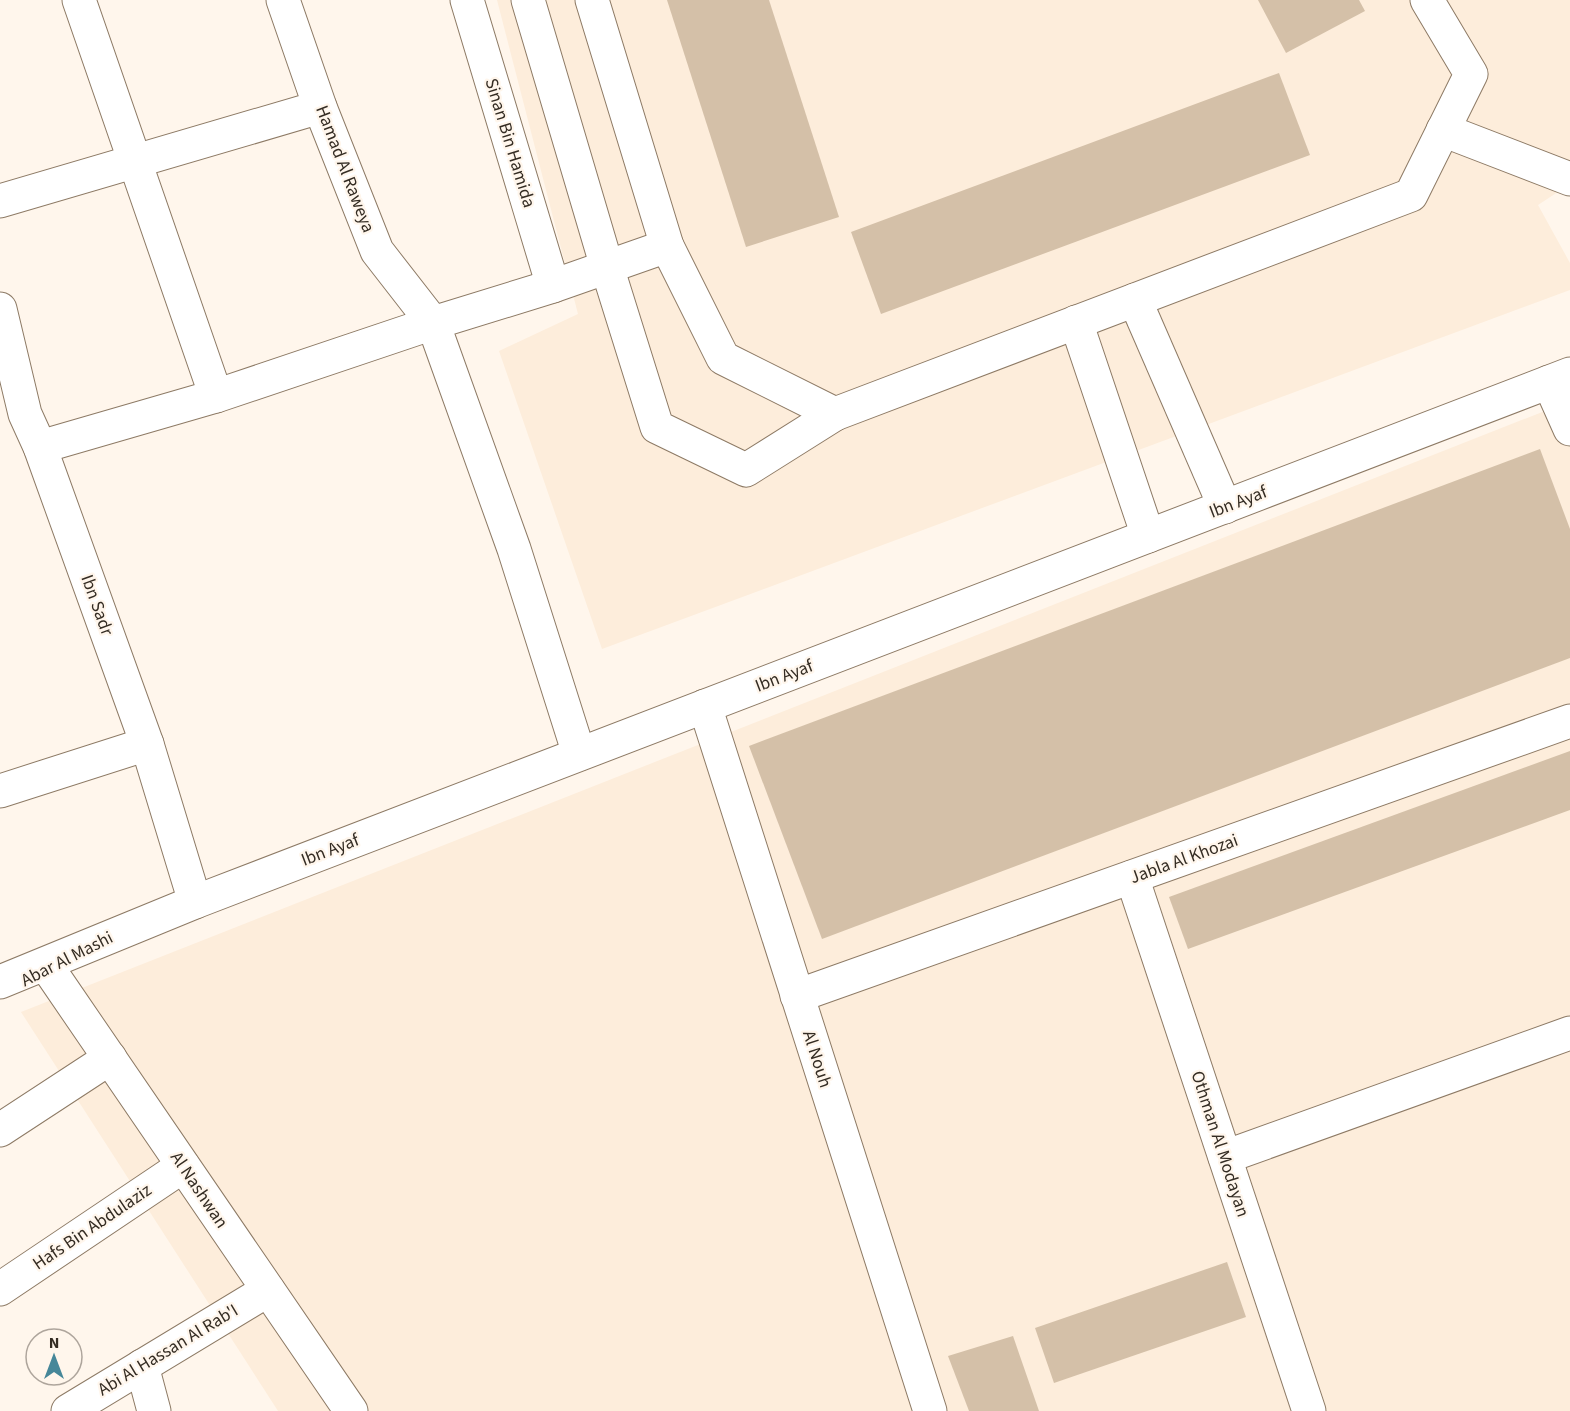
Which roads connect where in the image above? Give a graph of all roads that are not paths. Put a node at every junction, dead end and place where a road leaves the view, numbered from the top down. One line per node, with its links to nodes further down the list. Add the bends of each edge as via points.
1 (79, 0): 9 (street)
2 (283, 0): 7 (street, Hamad Al Raweya)
3 (467, 0): 14 (street, Sinan Bin Hamida)
4 (528, 0): 13 (street)
5 (592, 0): 12 (street)
6 (1427, 0): 8 (street, via 1471,74)
7 (320, 107): 9 (street); 18 (street, Hamad Al Raweya, via 377,251)
8 (1443, 130): 10 (street); 15 (street, via 1411,195)
9 (134, 162): 11 (street); 20 (street)
10 (1570, 178)
11 (0, 201)
12 (667, 246): 13 (street); 21 (street, via 723,358)
13 (607, 267): 14 (street); 21 (street, via 657,428 746,470)
14 (553, 286): 18 (street)
15 (1135, 300): 17 (street); 25 (street)
16 (0, 309): 22 (street, Ibn Sadr)
17 (1076, 322): 21 (street); 26 (street)
18 (433, 323): 20 (street); 30 (street, Hamad Al Raweya, via 513,549)
19 (1559, 378): 23 (street); 25 (street, Ibn Ayaf)
20 (216, 396): 24 (street)
21 (836, 414)
22 (12, 418): 24 (street, Ibn Sadr)
23 (1570, 429)
24 (40, 447): 29 (street, Ibn Sadr)
25 (1225, 507): 26 (street, Ibn Ayaf)
26 (1148, 536): 27 (street, Ibn Ayaf)
27 (705, 706): 30 (street, Ibn Ayaf); 38 (street, Al Nouh)
28 (1570, 721): 32 (street, Jabla Al Khozai)
29 (147, 744): 31 (street); 33 (street, Ibn Sadr)
30 (579, 754): 33 (street, Ibn Ayaf)
31 (0, 791)
32 (1132, 877): 38 (street, Jabla Al Khozai); 42 (street, Othman Al Modayan)
33 (195, 902): 34 (street, Ibn Ayaf)
34 (134, 926): 35 (street, Abar Al Mashi); 36 (street, Ibn Ayaf)
35 (48, 968): 37 (street, Abar Al Mashi); 40 (street, Al Nashwan)
36 (0, 982)
37 (0, 992)
38 (797, 996): 50 (street, Al Nouh)
39 (1570, 1033): 42 (street)
40 (110, 1058): 41 (street); 43 (street, Al Nashwan)
41 (0, 1130)
42 (1225, 1157): 51 (street, Othman Al Modayan)
43 (183, 1166): 44 (street, Hafs Bin Abdulaziz); 45 (street, Al Nashwan)
44 (0, 1289)
45 (268, 1290): 46 (street, Abi Al Hassan Al Rab'I); 49 (street, Al Nashwan)
46 (142, 1366): 47 (street, Abi Al Hassan Al Rab'I); 48 (street)
47 (68, 1411)
48 (154, 1411)
49 (351, 1411)
50 (930, 1411)
51 (1309, 1411)

